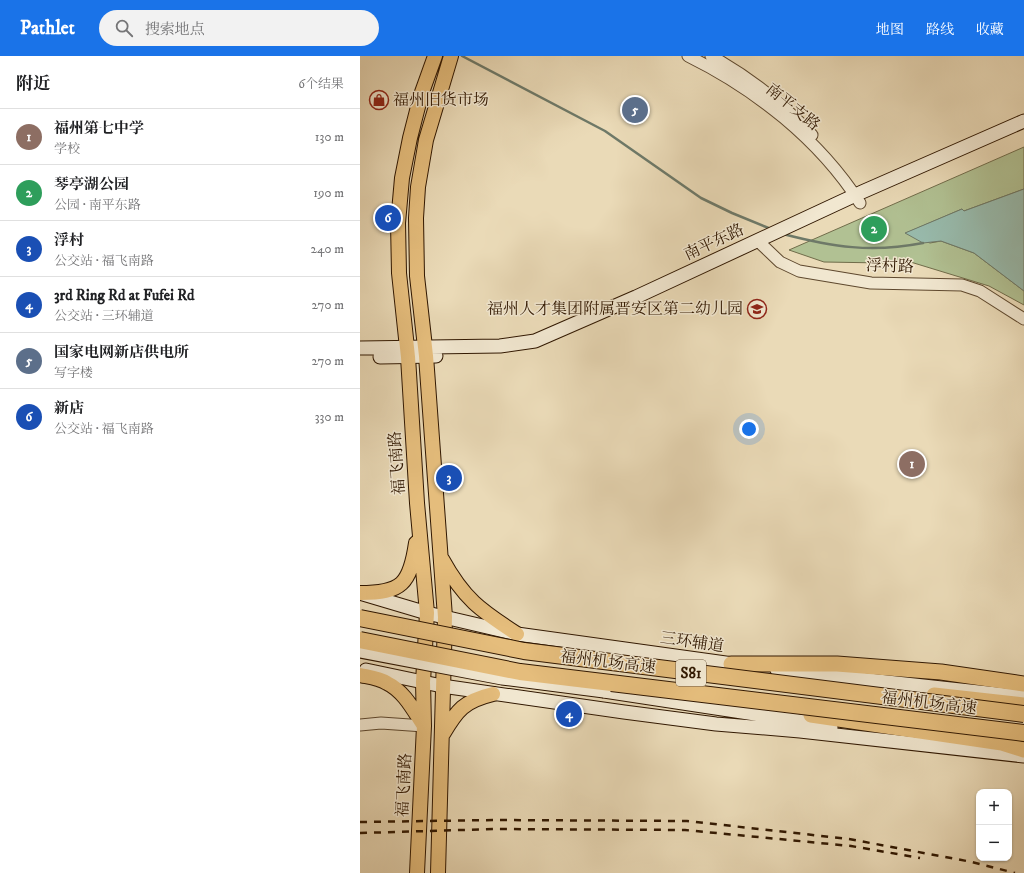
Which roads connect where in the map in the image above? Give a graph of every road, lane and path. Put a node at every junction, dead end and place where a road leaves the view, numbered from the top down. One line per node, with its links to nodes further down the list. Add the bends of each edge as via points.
1 (451, 56): 6 (main road)
2 (462, 56): 6 (main road)
3 (688, 56): 9 (street, 南平支路, via 729,79 788,122)
4 (711, 56): 9 (street, 南平支路, via 751,81 797,119 841,164)
5 (433, 60): 14 (main road, 福飞南路, via 413,124 400,200 398,251)
6 (449, 72): 13 (main road, via 437,100 422,160 416,204 417,276)
7 (1024, 120): 9 (main road, 南平东路)
8 (1024, 130): 9 (main road, 南平东路)
9 (861, 197): 10 (main road, 南平东路)
10 (765, 241): 11 (street, 浮村路, via 785,265 807,273 871,283 948,284 969,287 980,291); 13 (main road, 南平东路, via 631,308 541,346 501,354)
11 (1024, 319)
12 (360, 348): 14 (main road)
13 (425, 351): 14 (main road, 南平东路); 17 (main road)
14 (407, 352): 15 (main road); 16 (main road, 福飞南路)
15 (360, 357)
16 (417, 503): 18 (main road, via 416,544 406,579 394,590); 19 (main road, 福飞南路)
17 (440, 555): 20 (main road); 22 (main road, via 460,589 473,603)
18 (360, 593): 19 (main road, 三环辅道)
19 (427, 613): 20 (main road, 三环辅道); 28 (main road, 福飞南路)
20 (445, 617): 22 (main road, 三环辅道); 31 (main road)
21 (360, 618): 29 (highway, 福州机场高速 / S81, bridge, via 524,651)
22 (517, 634): 25 (main road, 三环辅道)
23 (360, 640): 32 (highway, 福州机场高速 / S81, bridge, via 520,672)
24 (360, 651): 41 (main road, bridge, via 502,678 820,724)
25 (731, 664): 30 (highway, via 837,664 941,672); 34 (main road, 三环辅道)
26 (360, 668): 28 (main road)
27 (360, 675): 38 (main road, via 392,686 407,701)
28 (423, 682): 31 (main road); 38 (main road, 福飞南路)
29 (763, 682): 35 (highway, bridge, via 887,690); 36 (highway, 福州机场高速 / S81, bridge)
30 (1024, 684)
31 (442, 686): 33 (main road); 40 (main road)
32 (634, 687): 39 (highway, 福州机场高速 / S81, bridge); 42 (highway, bridge, via 1002,743)
33 (493, 694): 40 (main road, via 464,705 457,711); 41 (main road, via 708,723)
34 (1024, 697)
35 (1024, 705)
36 (1024, 714)
37 (360, 725): 38 (street, via 381,723)
38 (424, 726): 44 (main road, 福飞南路)
39 (1024, 733)
40 (442, 736): 45 (main road)
41 (860, 738): 43 (main road)
42 (1024, 750)
43 (1024, 756)
44 (417, 873)
45 (438, 873)

